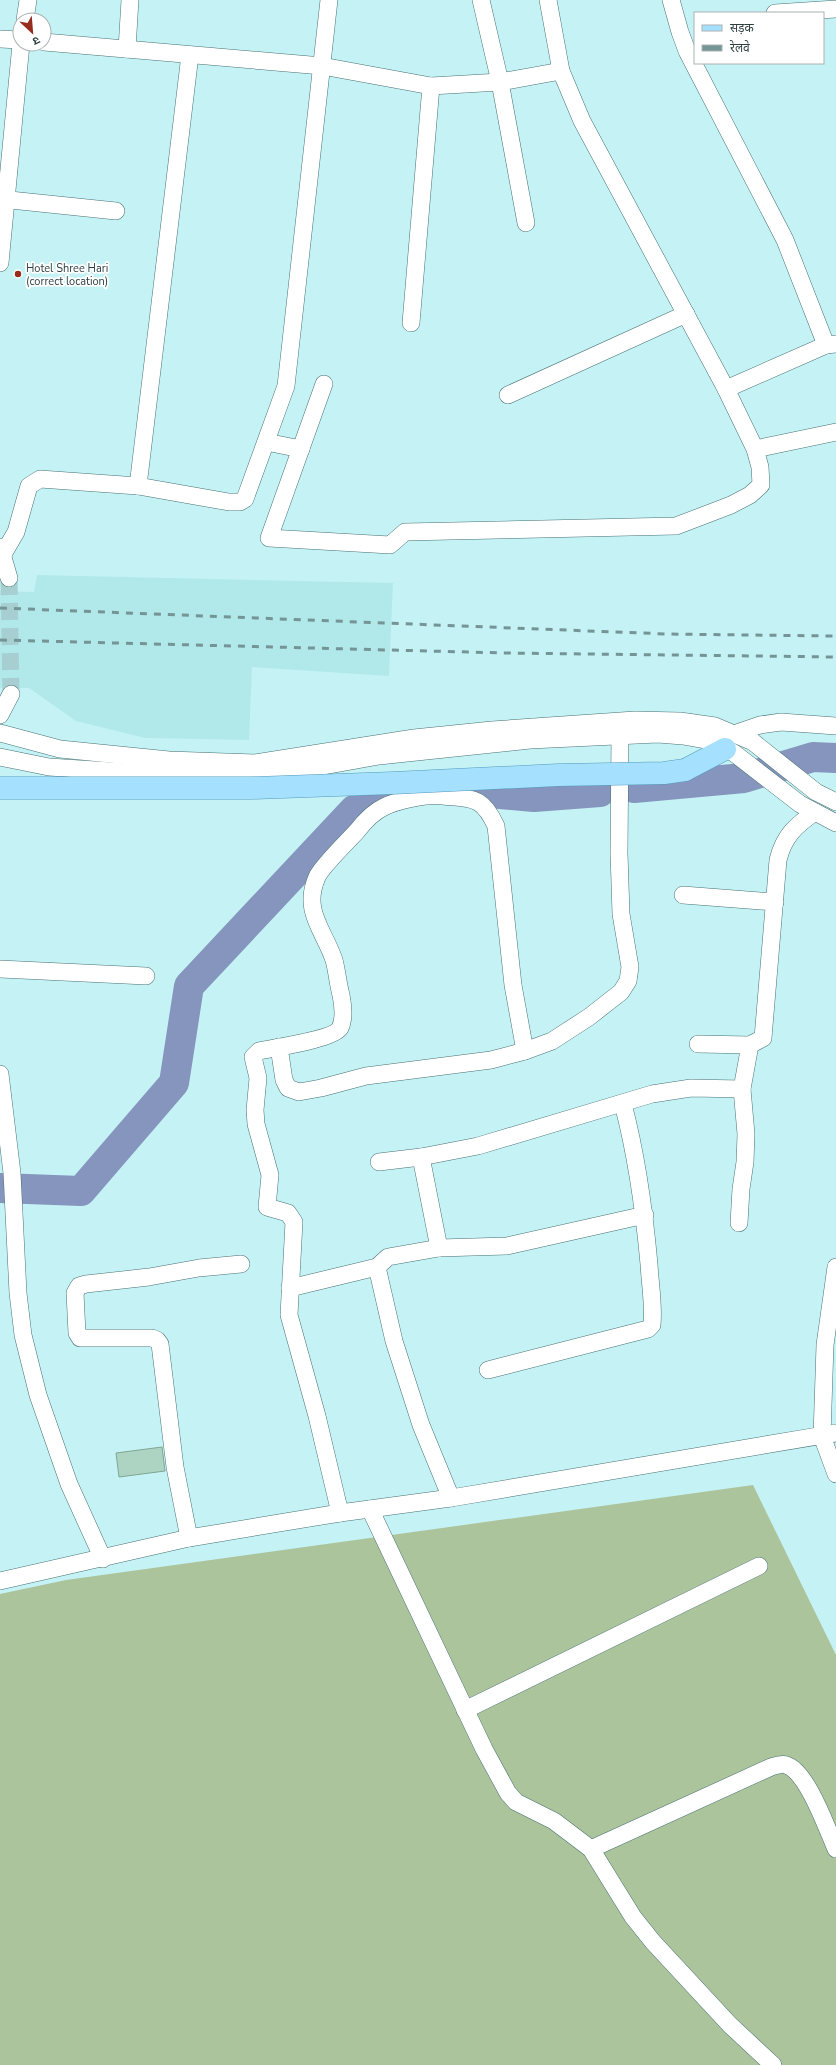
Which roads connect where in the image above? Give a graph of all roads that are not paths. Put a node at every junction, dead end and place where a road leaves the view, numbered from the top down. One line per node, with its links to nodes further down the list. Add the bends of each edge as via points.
1 (28, 0): 8 (street)
2 (130, 0): 13 (street)
3 (328, 0): 16 (street)
4 (481, 0): 18 (street)
5 (548, 0): 17 (street)
6 (671, 0): 26 (street, via 687,51 785,240)
7 (836, 9): 9 (street)
8 (26, 12)
9 (791, 12)
10 (0, 39): 11 (street)
11 (12, 40)
12 (52, 43): 13 (street)
13 (127, 50): 15 (street)
14 (21, 52): 20 (street)
15 (190, 55): 16 (street); 34 (street)
16 (322, 66): 19 (street); 31 (street, via 286,386)
17 (561, 70): 18 (street); 24 (street, via 582,121)
18 (500, 82): 19 (street); 22 (street)
19 (431, 86): 25 (street)
20 (3, 200): 21 (street); 23 (street)
21 (116, 211)
22 (526, 223)
23 (0, 263)
24 (686, 314): 28 (street); 29 (street)
25 (411, 323)
26 (831, 344): 28 (street)
27 (324, 384): 32 (street)
28 (726, 389): 33 (street)
29 (508, 395)
30 (836, 432): 33 (street)
31 (266, 442): 32 (street); 34 (street, via 249,491 240,502 217,501)
32 (301, 449): 33 (street, via 270,538 390,546 405,532 676,526 731,505 750,495 761,485)
33 (755, 449)
34 (138, 486): 35 (street, via 40,479 33,482 26,493 16,532)
35 (1, 552): 36 (street)
36 (9, 578)
37 (11, 694): 38 (street)
38 (0, 715)
39 (836, 726): 42 (street, via 781,722 760,725)
40 (0, 733): 42 (street, via 60,749 169,760 255,762 414,738 635,720 680,721 715,726)
41 (620, 736): 42 (street, via 658,734); 43 (street, via 530,740 379,756 257,778 49,767); 55 (street, via 620,906 630,967 628,981 621,992 589,1017 552,1041)
42 (726, 744): 44 (main road, bridge, via 684,770 664,773 260,787); 45 (street, via 753,742 816,792); 46 (street)
43 (0, 757)
44 (0, 788)
45 (836, 802)
46 (807, 808): 47 (street); 49 (street, via 782,846 778,860)
47 (836, 823)
48 (683, 895): 49 (street)
49 (775, 902): 53 (street, via 763,1038)
50 (0, 969): 51 (street)
51 (146, 976)
52 (698, 1044): 53 (street)
53 (750, 1046): 57 (street)
54 (279, 1047): 55 (street, via 284,1080 288,1088 299,1092 366,1076 491,1060); 55 (street, via 319,1039 336,1032 340,1029 342,1021 343,1006 334,960 315,922 312,898 318,876 367,819 384,807 438,795 476,799 490,812 496,826 513,985); 67 (street, via 259,1051 253,1056 258,1078 255,1110 258,1133 270,1175 267,1207 288,1213 294,1222)
55 (525, 1051)
56 (0, 1074): 76 (street, via 12,1173 18,1293 23,1335 38,1395 69,1484)
57 (742, 1089): 58 (street, via 691,1088 652,1094); 62 (street, via 746,1134)
58 (623, 1104): 59 (street, via 478,1146); 61 (street, via 637,1162)
59 (421, 1157): 60 (street); 63 (street)
60 (379, 1162)
61 (645, 1215): 63 (street, via 507,1246); 69 (street, via 652,1325 648,1329)
62 (739, 1223)
63 (439, 1248): 65 (street, via 388,1257)
64 (241, 1264): 75 (street, via 86,1284 79,1286 75,1293 77,1333 80,1338 152,1338 160,1344 175,1467)
65 (377, 1267): 67 (street); 72 (street, via 394,1341 421,1425)
66 (836, 1267): 68 (street)
67 (290, 1288): 74 (street, via 289,1315)
68 (830, 1343): 70 (street)
69 (488, 1370)
70 (829, 1435): 71 (street); 72 (street)
71 (836, 1474)
72 (451, 1498): 73 (street)
73 (370, 1509): 74 (street); 79 (street)
74 (340, 1513): 75 (street)
75 (189, 1538): 76 (street)
76 (103, 1558): 78 (street)
77 (758, 1566): 79 (street)
78 (0, 1581)
79 (465, 1710): 80 (street, via 508,1793 516,1802 554,1821)
80 (591, 1849): 81 (street, via 771,1766 785,1764 796,1770 807,1787); 82 (street, via 633,1917 653,1942 730,2025)
81 (836, 1849)
82 (773, 2065)

